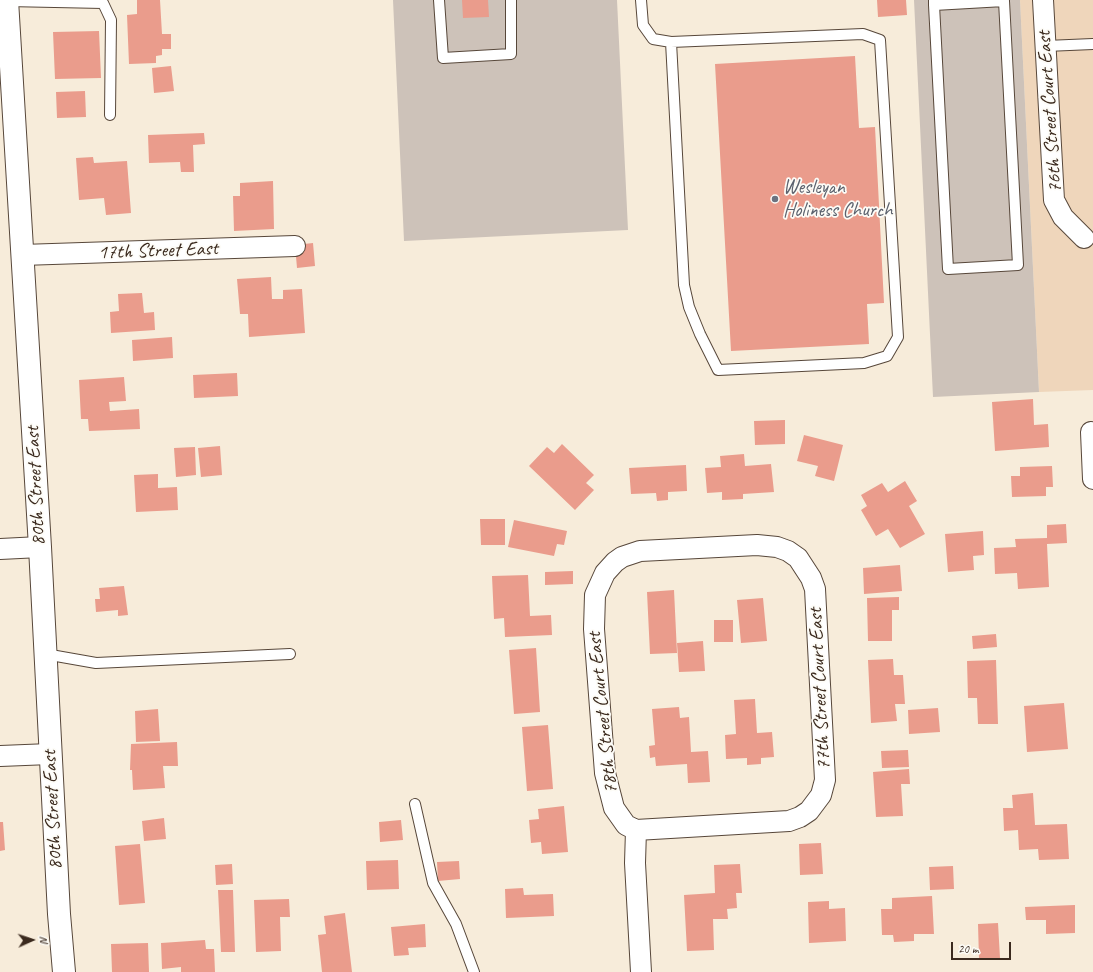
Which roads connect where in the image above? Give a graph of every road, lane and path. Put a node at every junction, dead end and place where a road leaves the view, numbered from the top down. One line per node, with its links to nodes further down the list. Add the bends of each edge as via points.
1 (7, 0): 2 (lane); 14 (street, 80th Street East)
2 (53, 0): 11 (lane, via 103,3 111,20)
3 (439, 0): 4 (lane, via 443,58 511,54)
4 (511, 0)
5 (642, 0): 8 (lane, via 643,25 653,39)
6 (1043, 0): 10 (street, 76th Street Court East)
7 (934, 2): 7 (lane, via 948,269 1018,265 1004,1)
8 (671, 42): 8 (lane, via 863,34 880,40 898,337 886,356 864,362 718,370 689,307 684,285)
9 (1093, 44): 10 (lane)
10 (1046, 46): 12 (street, 76th Street Court East, via 1054,200 1063,217)
11 (110, 115)
12 (1088, 235)
13 (295, 246): 14 (street, 17th Street East)
14 (22, 255): 17 (street, 80th Street East)
15 (1091, 432): 16 (street)
16 (1093, 479)
17 (40, 547): 18 (street); 20 (street, 80th Street East)
18 (0, 549)
19 (599, 588): 25 (street, 78th Street Court East, via 594,606 594,630 605,773 614,808 626,825); 25 (street, 77th Street Court East, via 605,573 615,562 622,557 640,552 757,545 777,546 798,558 815,589 825,780 821,796 809,811 789,821)
20 (45, 654): 21 (lane, via 96,663); 22 (street, 80th Street East)
21 (290, 654)
22 (50, 754): 23 (street); 26 (street, 80th Street East)
23 (0, 756)
24 (415, 804): 27 (lane, via 433,883 456,924)
25 (636, 830): 28 (street, via 635,862)
26 (64, 972)
27 (474, 972)
28 (641, 972)

